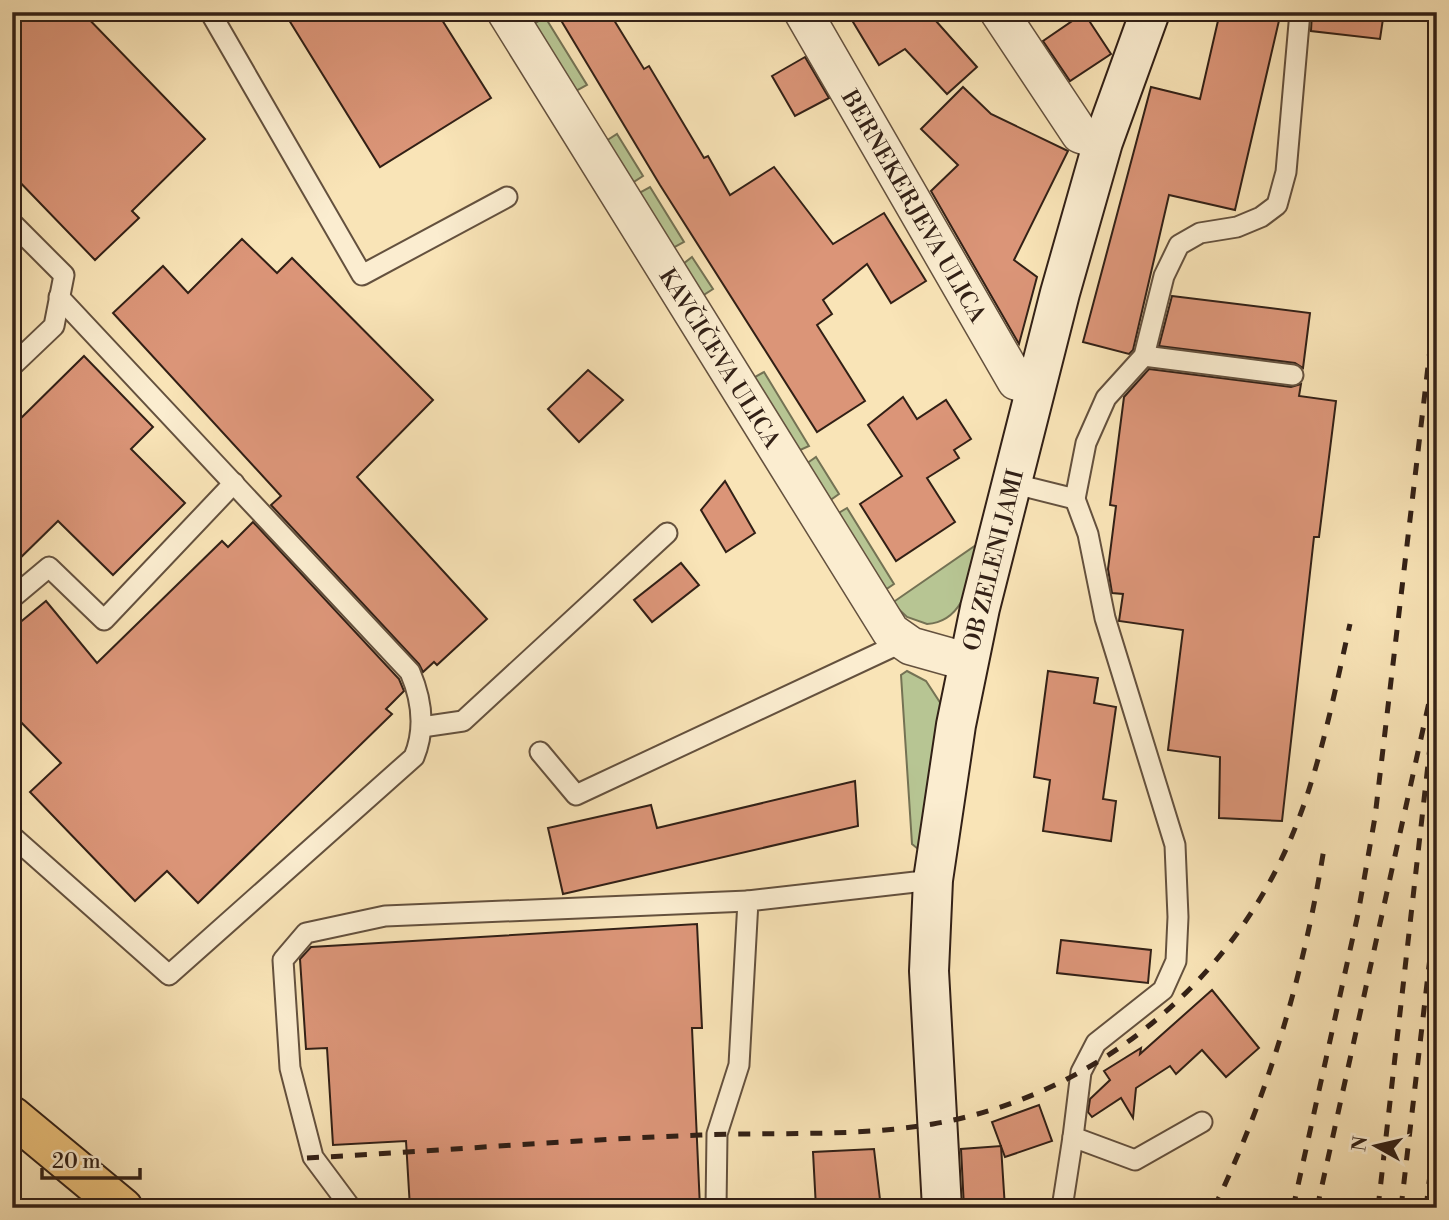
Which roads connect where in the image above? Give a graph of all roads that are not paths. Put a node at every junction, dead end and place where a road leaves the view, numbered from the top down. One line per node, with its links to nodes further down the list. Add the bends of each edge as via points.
1 (210, 12): 8 (lane, via 362,275)
2 (506, 12): 20 (street, KAVČIČEVA ULICA, via 873,605)
3 (803, 12): 14 (street, BERNEKERJEVA ULICA, via 1016,382)
4 (999, 12): 7 (street)
5 (1150, 12): 7 (street, OB ZELENI JAMI)
6 (1300, 12): 11 (lane, via 1286,172 1277,205 1237,227 1200,233 1179,245 1164,276)
7 (1092, 138): 14 (street, OB ZELENI JAMI)
8 (508, 197)
9 (12, 223): 10 (lane, via 64,275)
10 (59, 297): 12 (lane, via 54,326); 15 (lane)
11 (1144, 356): 13 (lane); 17 (lane, via 1106,398 1086,443)
12 (12, 366)
13 (1293, 375)
14 (1036, 387): 16 (street, OB ZELENI JAMI)
15 (234, 483): 19 (lane, via 104,620 50,567); 22 (lane, via 410,672 419,693)
16 (1011, 483): 17 (lane); 21 (street, OB ZELENI JAMI)
17 (1075, 499): 29 (lane, via 1088,534 1105,618 1175,845 1178,917 1176,961 1163,990 1096,1043 1081,1072)
18 (667, 533): 22 (lane, via 463,721)
19 (12, 598)
20 (903, 642): 21 (street); 23 (lane, via 576,796)
21 (968, 662): 25 (street, OB ZELENI JAMI)
22 (422, 727): 24 (lane, via 414,757 169,975)
23 (540, 752)
24 (12, 836)
25 (933, 880): 26 (lane); 33 (street, OB ZELENI JAMI, via 929,971)
26 (748, 901): 31 (lane, via 385,916 306,933 283,960 290,1068 313,1157); 32 (lane, via 739,1065 717,1134)
27 (12, 1116): 30 (main road)
28 (1202, 1122): 29 (lane, via 1135,1160)
29 (1073, 1137): 34 (lane)
30 (122, 1208)
31 (351, 1208)
32 (716, 1208)
33 (942, 1208)
34 (1062, 1208)

